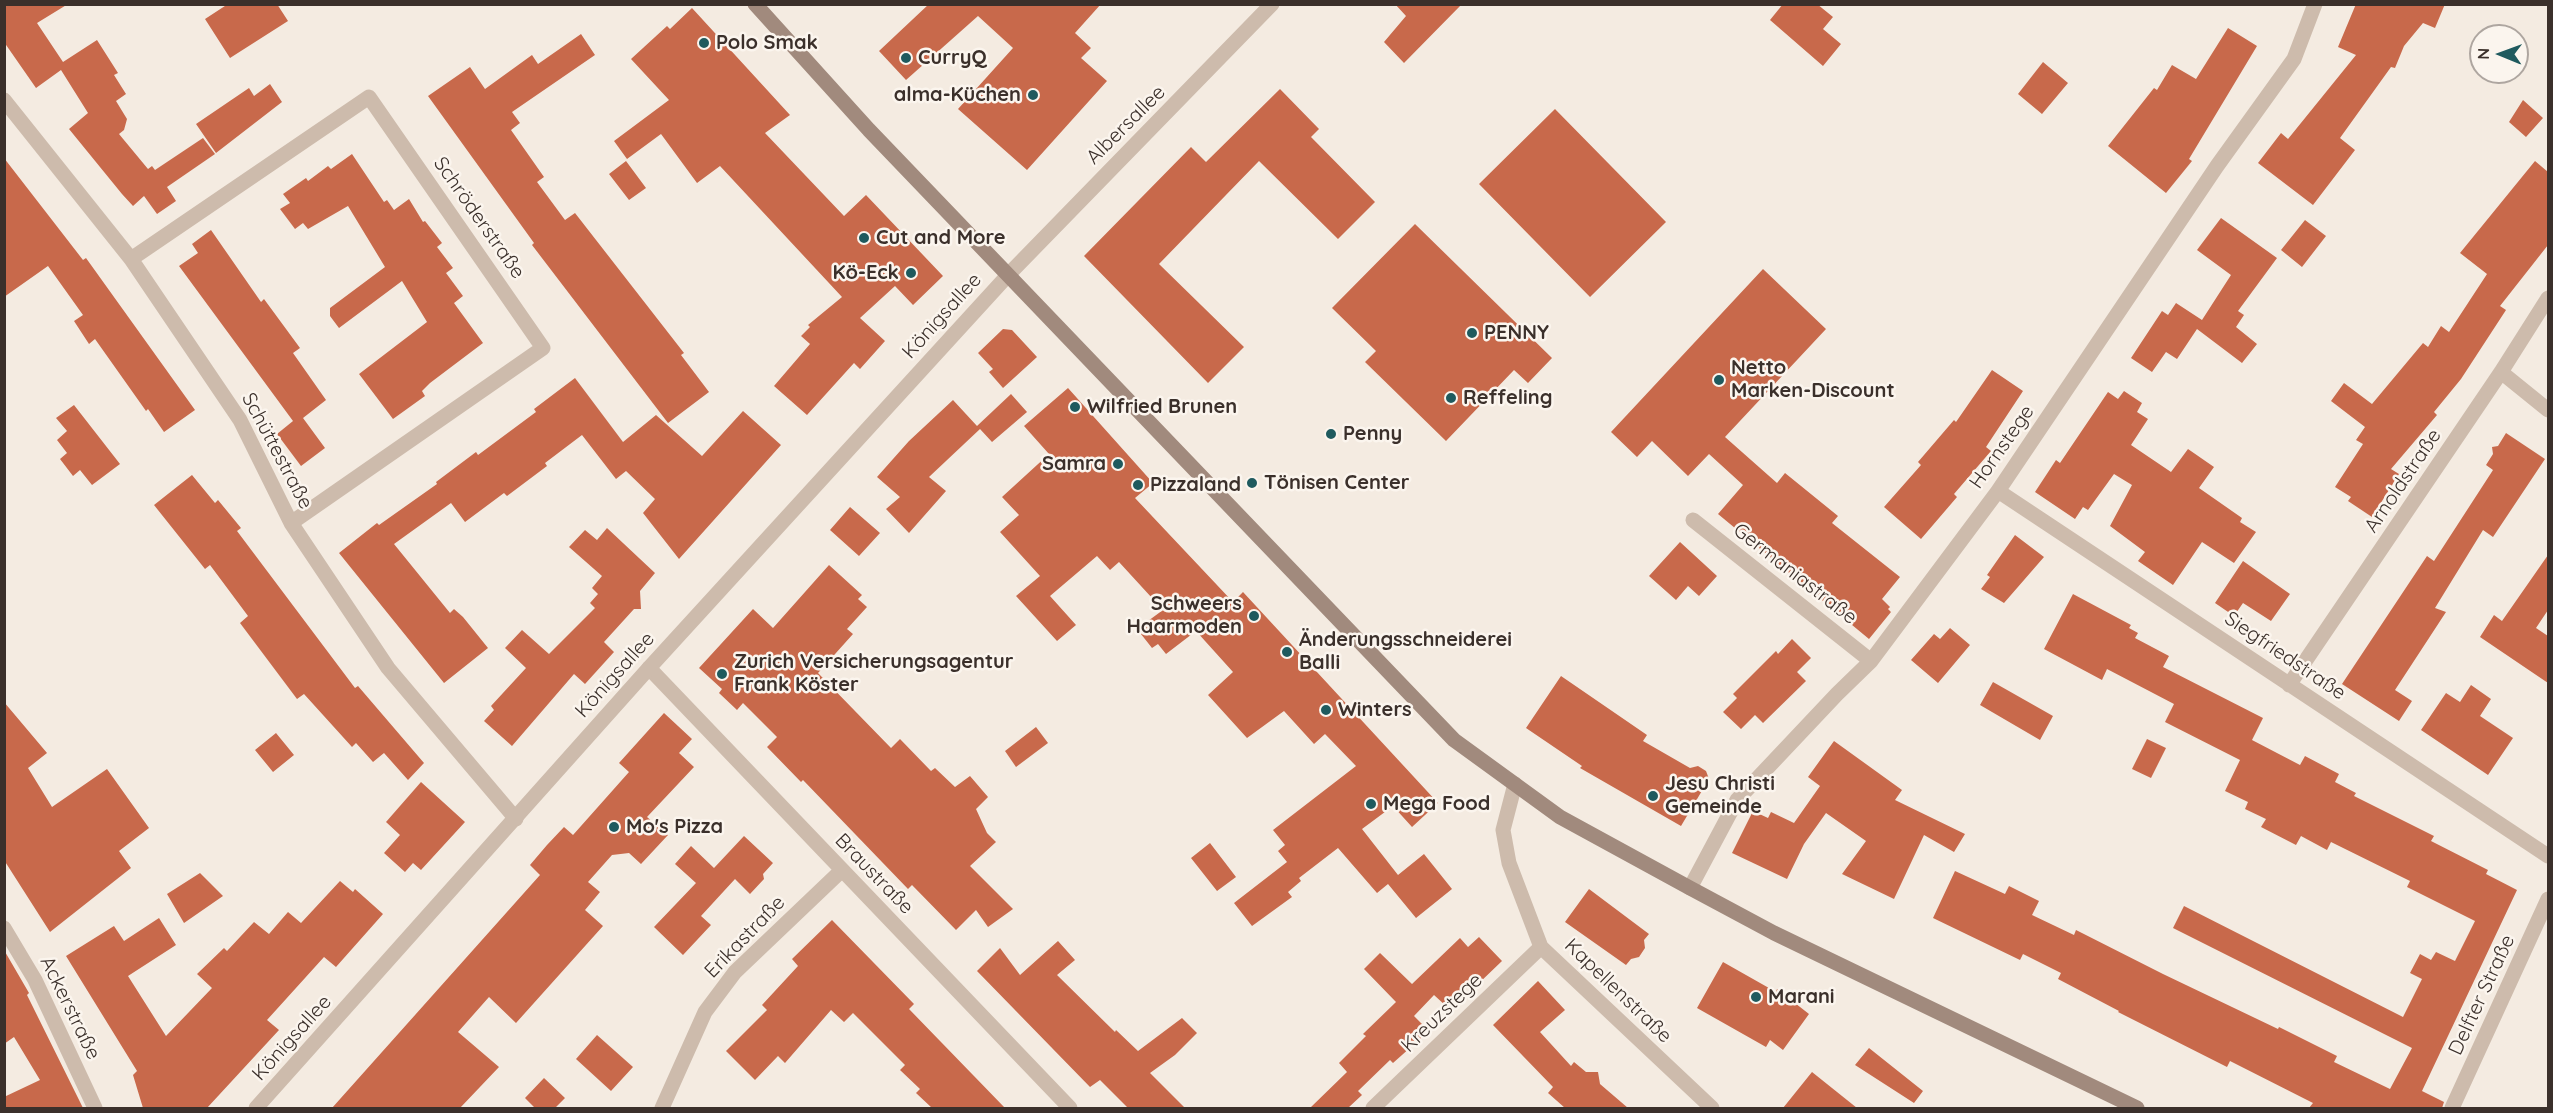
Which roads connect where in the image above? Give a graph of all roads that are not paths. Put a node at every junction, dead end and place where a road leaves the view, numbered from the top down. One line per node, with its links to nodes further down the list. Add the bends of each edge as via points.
1 (755, 4): 6 (main road, via 869,130)
2 (1272, 4): 6 (street, Albersallee)
3 (2315, 4): 10 (street, Hornstege, via 2294,59 2217,165)
4 (4, 100): 5 (street, Schüttestraße)
5 (131, 260): 12 (street, Schüttestraße, via 240,420); 12 (street, Schröderstraße, via 369,97 543,348)
6 (1009, 274): 14 (street, Königsallee); 16 (main road, via 1454,740)
7 (2548, 298): 8 (street, Arnoldstraße)
8 (2501, 372): 9 (street); 15 (street, Arnoldstraße)
9 (2548, 410)
10 (1998, 491): 13 (street, Hornstege); 15 (street, Siegfriedstraße)
11 (1693, 519): 13 (street, Germaniastraße)
12 (291, 523): 17 (street, Schüttestraße, via 388,668)
13 (1871, 661): 20 (street, Hornstege, via 1737,800)
14 (649, 668): 17 (street, Königsallee); 19 (street, Braustraße)
15 (2289, 685): 18 (street, Siegfriedstraße)
16 (1515, 784): 20 (main road, via 1560,817); 23 (street, Kapellenstraße, via 1503,830 1509,863)
17 (516, 819): 25 (street, Königsallee)
18 (2548, 856)
19 (842, 871): 26 (street, Erikastraße, via 735,972 705,1012); 27 (street, Braustraße)
20 (1690, 888): 30 (main road)
21 (2548, 899): 31 (street, Delfter Straße)
22 (4, 928): 24 (street, Ackerstraße, via 35,980)
23 (1541, 947): 28 (street, Kreuzstege); 29 (street, Kapellenstraße)
24 (95, 1108)
25 (256, 1108)
26 (662, 1108)
27 (1070, 1108)
28 (1373, 1108)
29 (1712, 1108)
30 (2137, 1108)
31 (2452, 1108)

